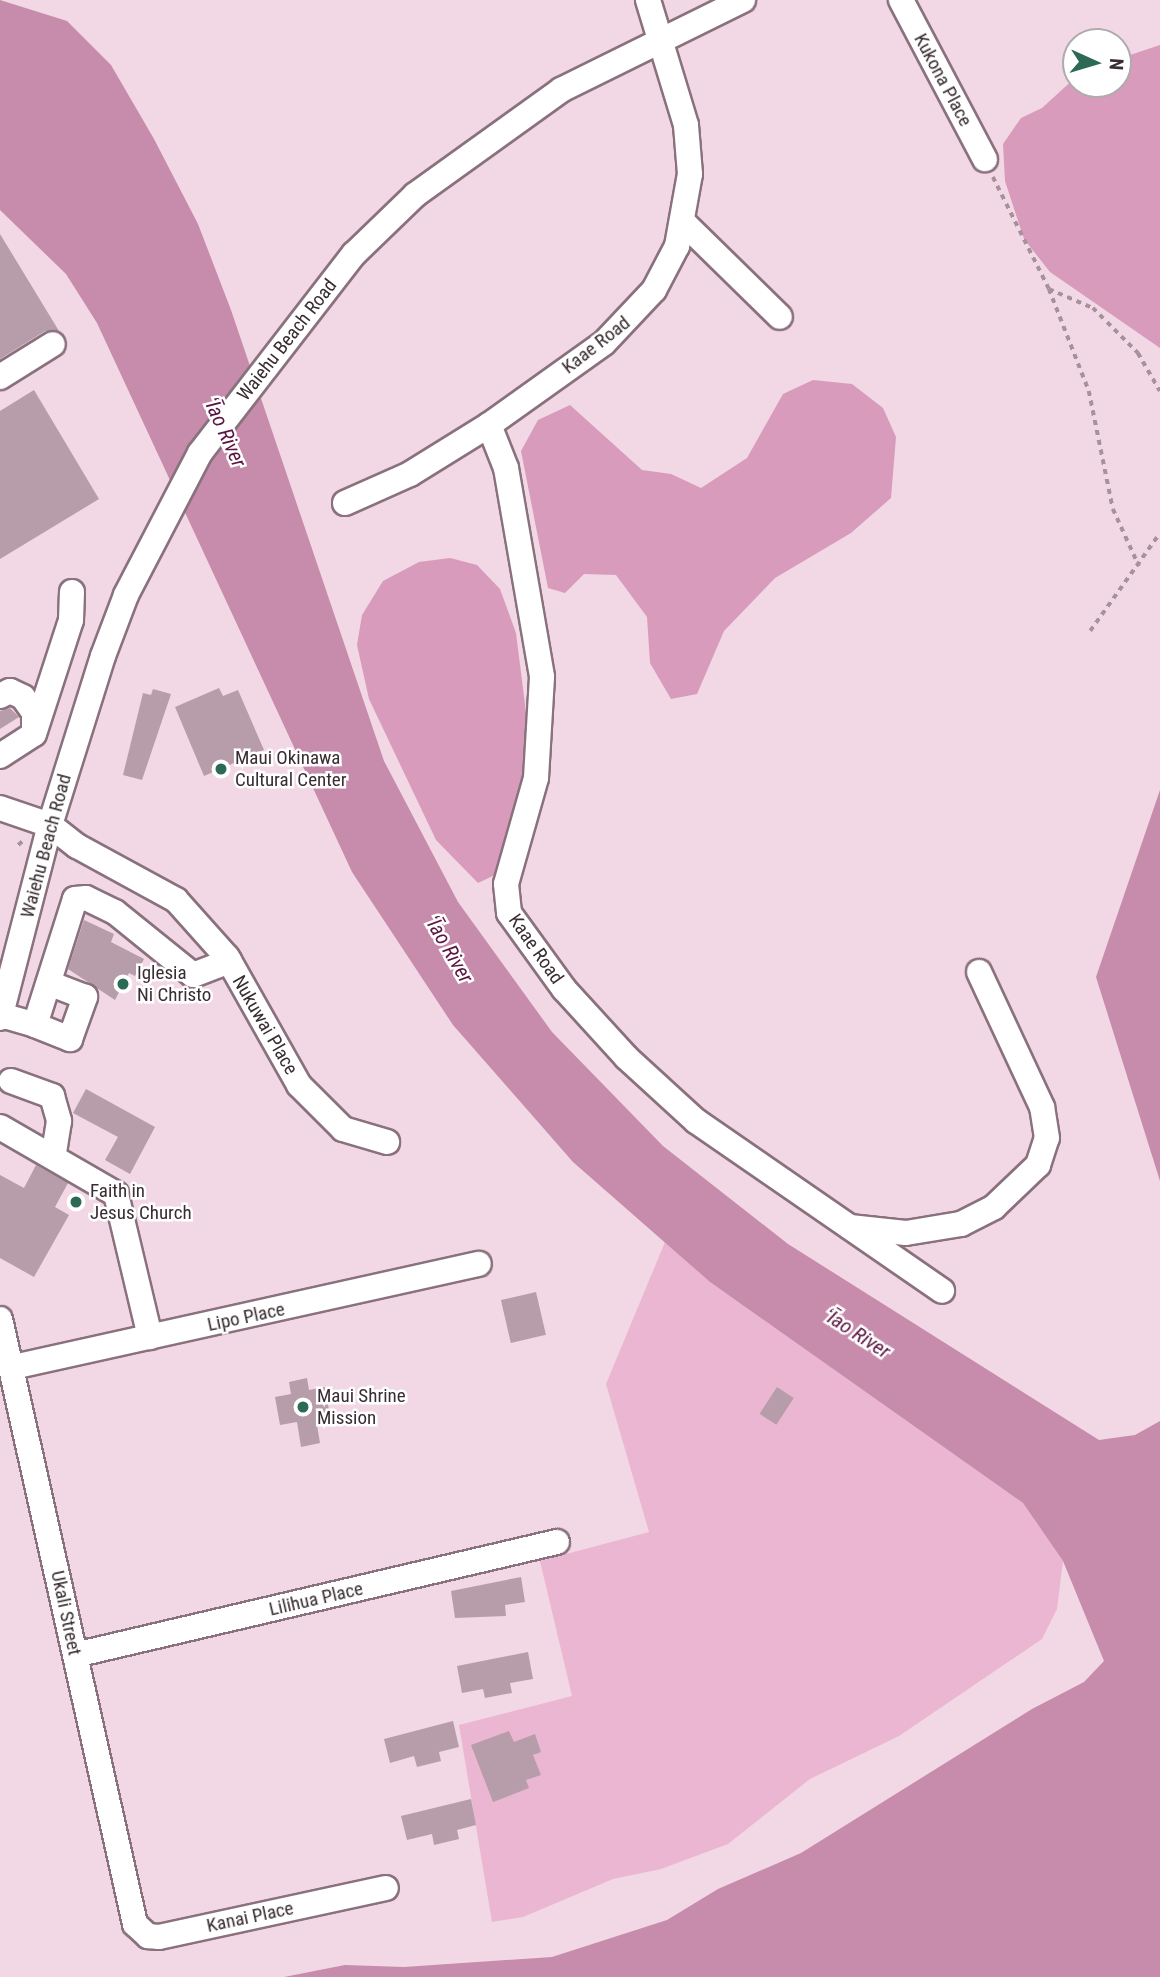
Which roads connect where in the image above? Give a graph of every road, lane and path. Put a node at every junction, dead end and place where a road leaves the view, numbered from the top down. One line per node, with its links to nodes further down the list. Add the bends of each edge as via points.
1 (648, 0): 4 (street, Kaae Road)
2 (743, 0): 4 (street, Waiehu Beach Road)
3 (901, 0): 5 (street, Kukona Place)
4 (661, 38): 6 (street, Kaae Road, via 690,150); 22 (street, Waiehu Beach Road, via 561,90 415,195 354,254 276,352 200,453 126,595)
5 (985, 159): 7 (path)
6 (684, 223): 8 (street); 12 (street, Kaae Road, via 660,280 623,328)
7 (1049, 289): 11 (path, via 1093,308 1138,353); 15 (path, via 1089,391 1113,509)
8 (780, 317)
9 (53, 344): 10 (street)
10 (0, 377)
11 (1160, 391)
12 (489, 425): 13 (street, Kaae Road, via 410,474); 32 (street, Kaae Road, via 506,468 542,677 536,778 506,884 509,914 564,989 626,1058 696,1121)
13 (345, 503)
14 (1160, 533): 15 (path)
15 (1139, 566): 17 (path)
16 (72, 592): 19 (street, via 71,620)
17 (1090, 631)
18 (0, 696): 19 (street, via 9,691 23,697 34,713)
19 (34, 734): 20 (street)
20 (0, 757)
21 (0, 808): 22 (street, Nukuwai Place)
22 (50, 825): 23 (street, Nukuwai Place, via 77,846 176,900); 26 (street, Waiehu Beach Road)
23 (229, 961): 25 (street, via 193,975 115,912 86,898 75,899); 30 (street, Nukuwai Place, via 299,1084 343,1129)
24 (979, 972): 32 (street, Kaae Road, via 1042,1107 1047,1139 1038,1165 994,1207 961,1224 906,1233)
25 (48, 983): 27 (street); 27 (street, via 85,997 70,1039)
26 (0, 1016): 27 (street)
27 (35, 1026)
28 (11, 1081): 31 (street, via 52,1096 59,1121)
29 (0, 1127): 31 (street)
30 (387, 1142)
31 (54, 1154): 36 (street, via 116,1194)
32 (846, 1226): 34 (street, Kaae Road)
33 (479, 1264): 36 (street, Lipo Place)
34 (942, 1291)
35 (0, 1319): 37 (street, Ukali Street)
36 (149, 1337): 37 (street, Lipo Place)
37 (13, 1367): 39 (street, Ukali Street)
38 (558, 1542): 39 (street, Lilihua Place)
39 (75, 1655): 41 (street, Ukali Street)
40 (386, 1888): 41 (street, Kanai Place, via 159,1937 142,1932)
41 (130, 1907)

